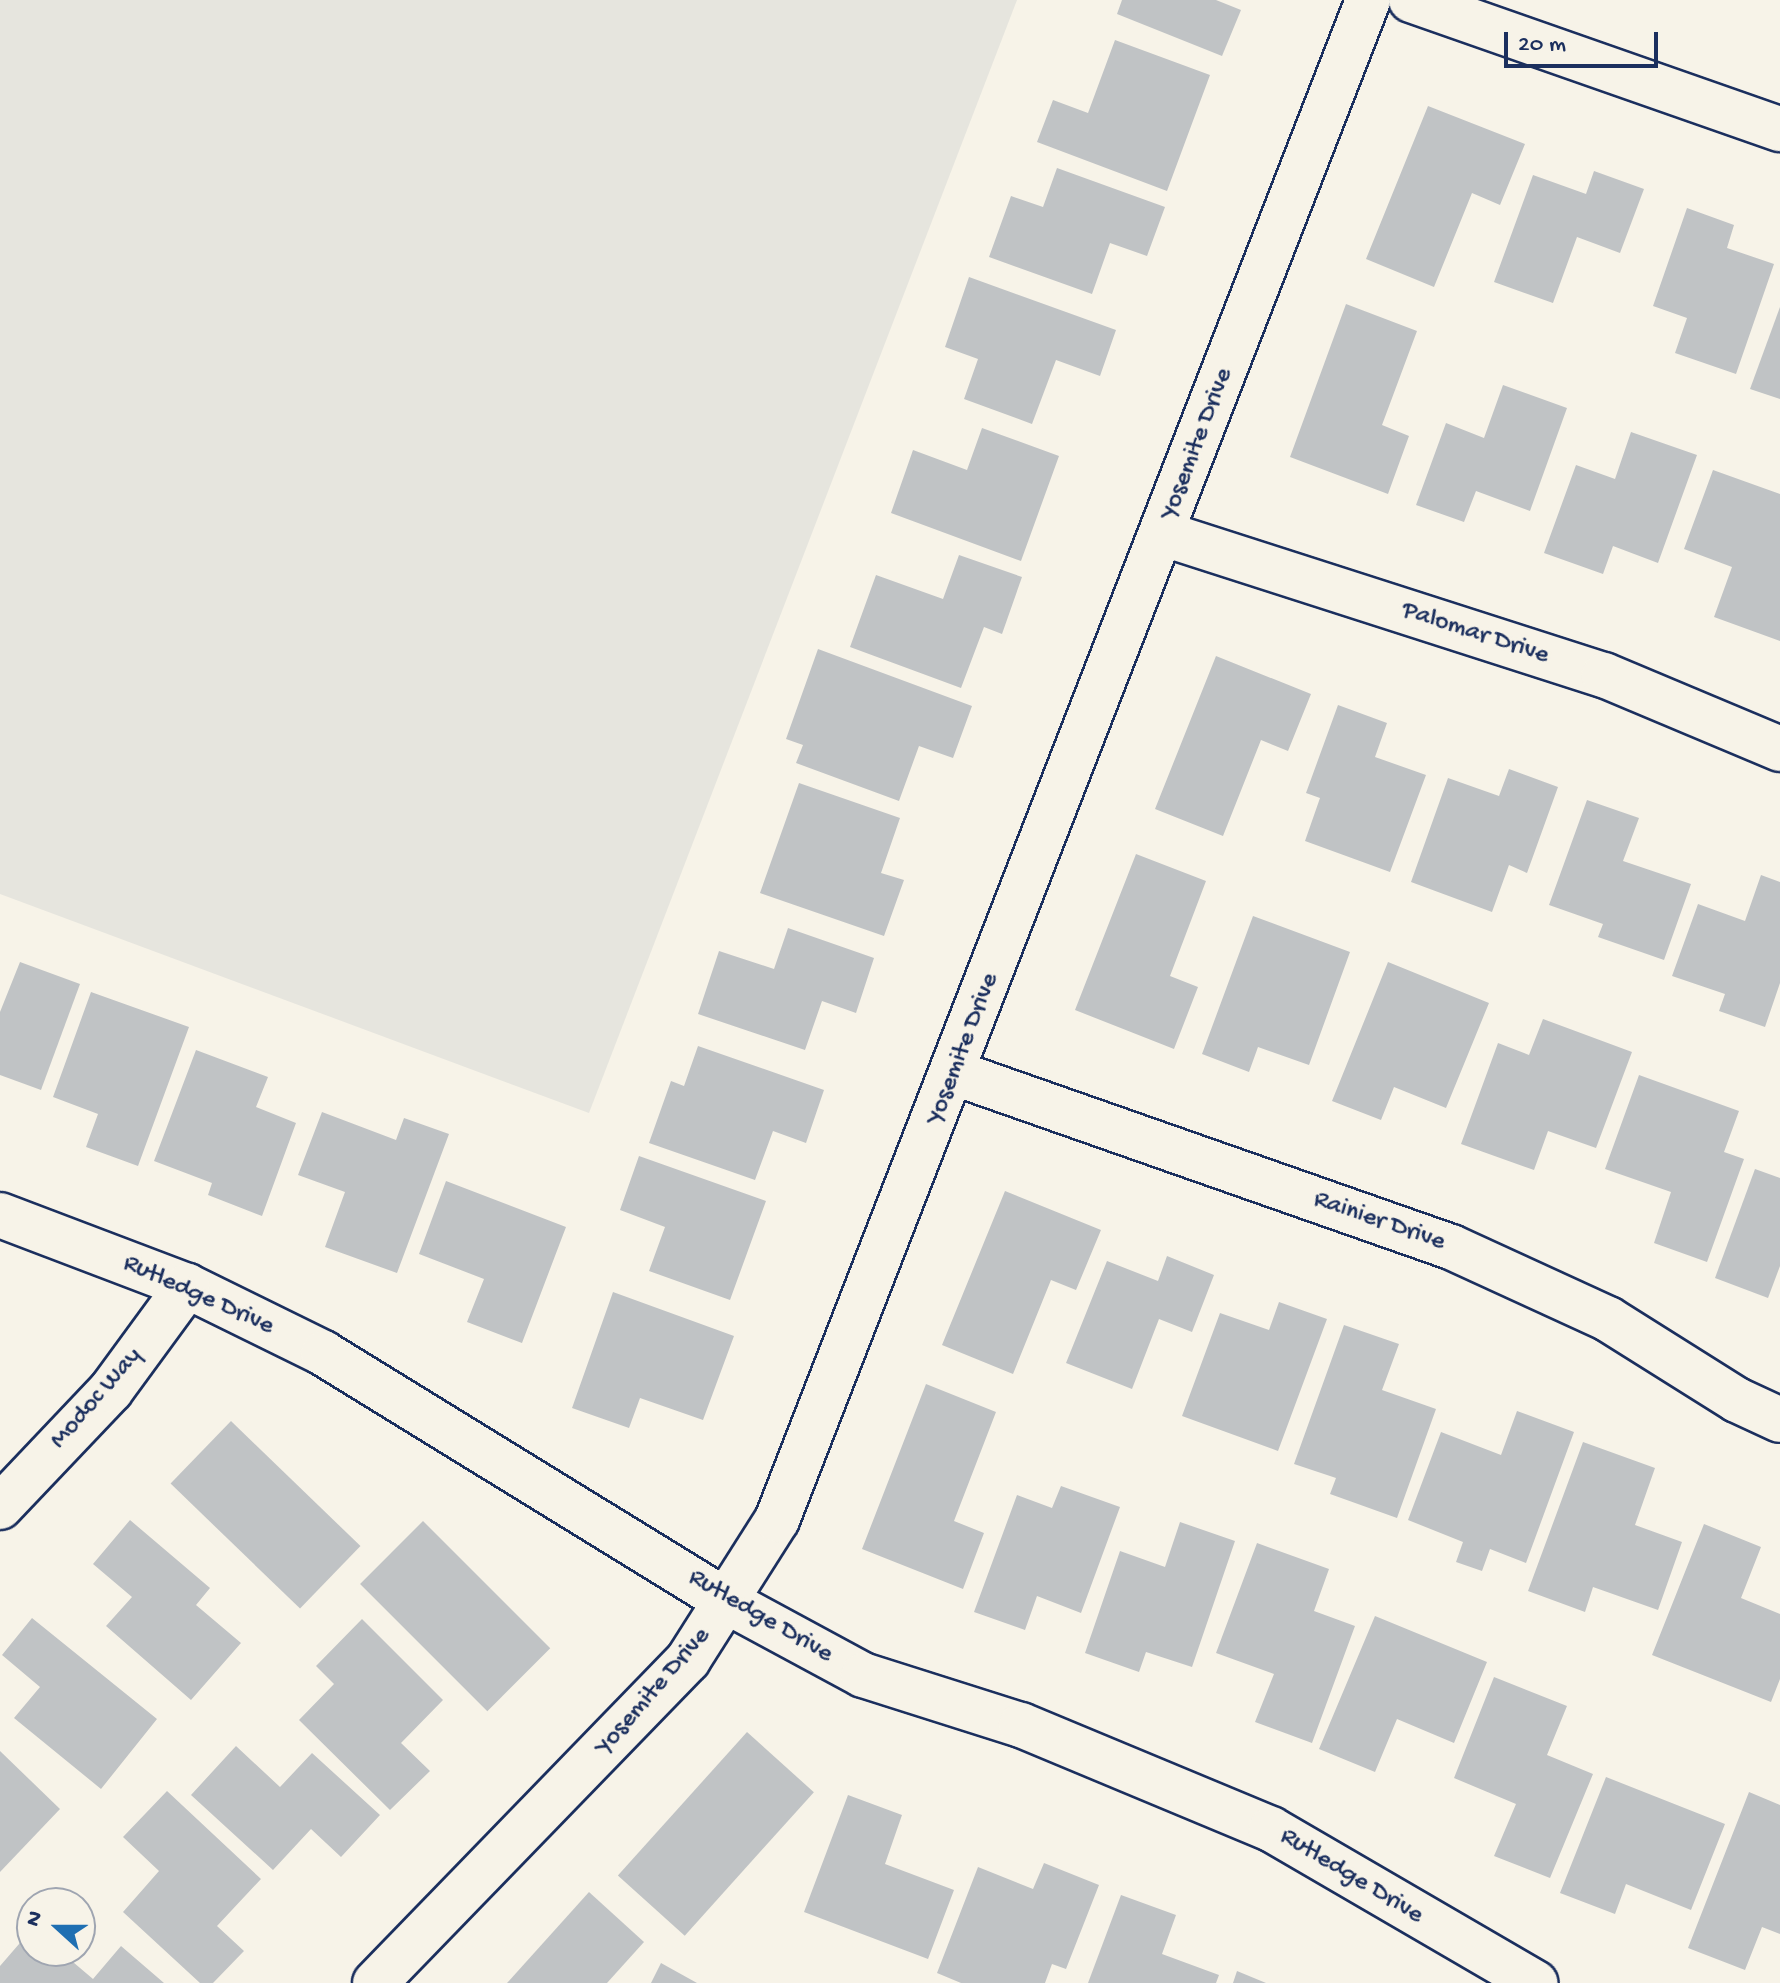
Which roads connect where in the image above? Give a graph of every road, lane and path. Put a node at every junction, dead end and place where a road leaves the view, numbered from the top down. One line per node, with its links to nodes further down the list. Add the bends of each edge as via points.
1 (1368, 0): 4 (street, Yosemite Drive)
2 (1411, 0): 3 (street)
3 (1780, 129)
4 (1164, 534): 5 (street, Palomar Drive, via 1604,675); 6 (street, Yosemite Drive)
5 (1780, 749)
6 (955, 1073): 9 (street, Rainier Drive, via 1451,1247 1608,1319 1737,1400); 11 (street, Yosemite Drive, via 798,1471 764,1544)
7 (0, 1215): 8 (street, Rutledge Drive)
8 (187, 1286): 10 (street, Modoc Way, via 111,1390); 11 (street, Rutledge Drive, via 323,1353)
9 (1780, 1420)
10 (0, 1507)
11 (728, 1602): 12 (street, Yosemite Drive, via 650,1704); 13 (street, Rutledge Drive, via 863,1675 1021,1725 1271,1829)
12 (375, 1983)
13 (1536, 1983)

